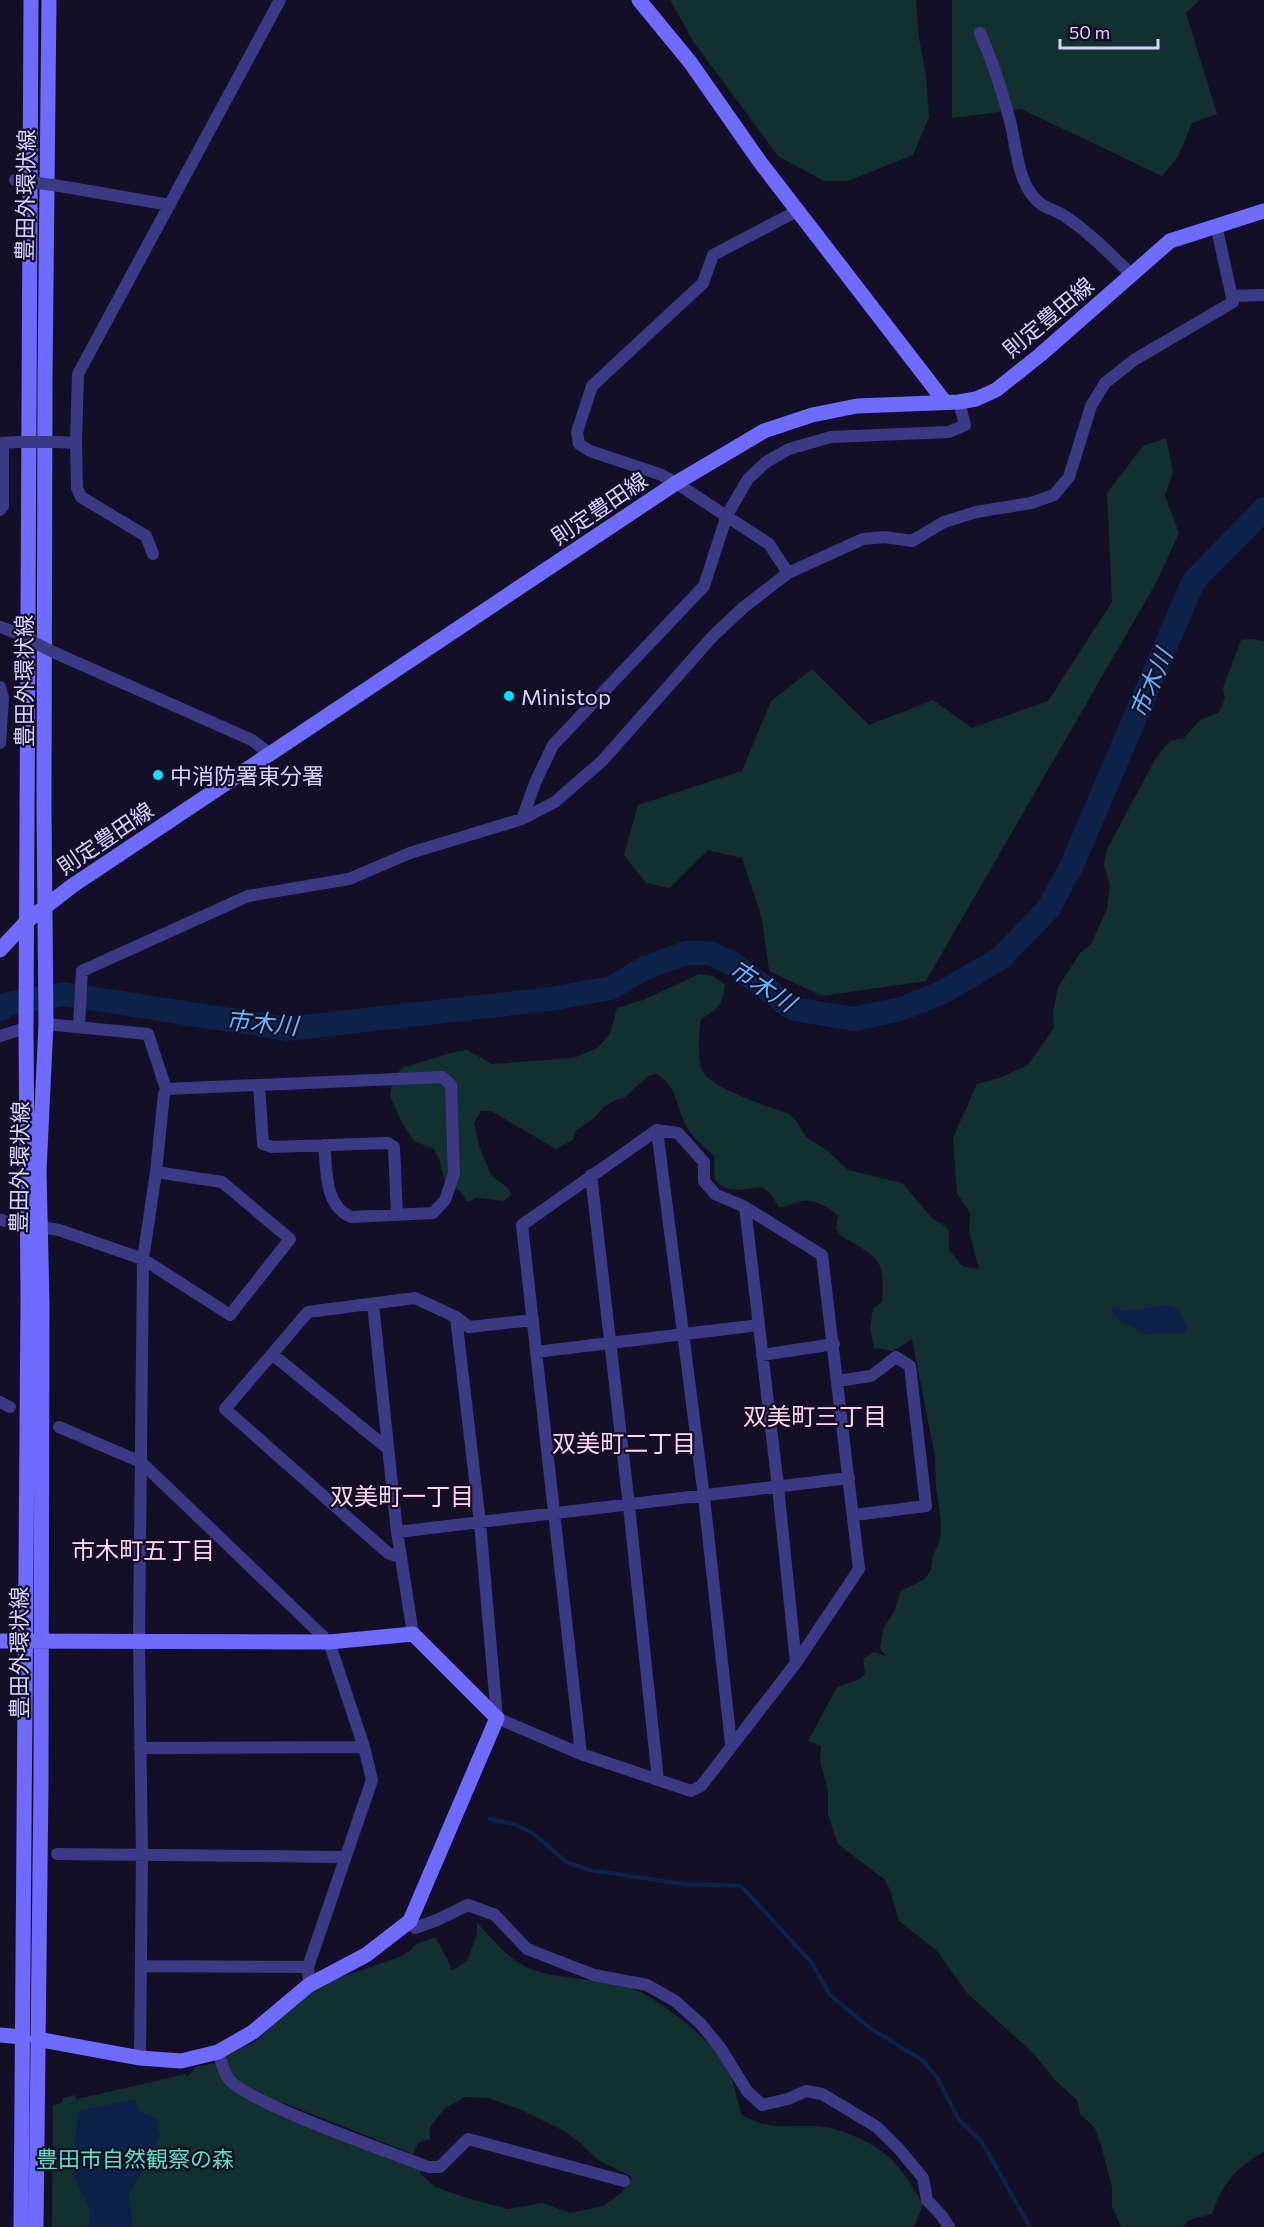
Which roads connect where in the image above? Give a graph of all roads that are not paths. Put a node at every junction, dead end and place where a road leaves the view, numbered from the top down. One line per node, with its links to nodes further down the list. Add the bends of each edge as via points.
1 (31, 0): 27 (street, 豊田外環状線)
2 (49, 0): 26 (street, 豊田外環状線)
3 (280, 0): 7 (street)
4 (639, 0): 8 (street)
5 (980, 33): 11 (street, via 1010,122 1025,186 1046,208 1065,215 1099,243)
6 (15, 180): 7 (street, bridge)
7 (170, 205): 15 (street, via 78,374)
8 (799, 210): 14 (street); 16 (street, via 713,255 704,283 592,386 577,432 579,444)
9 (1264, 211): 10 (street, 則定豊田線)
10 (1216, 225): 11 (street, 則定豊田線, via 1170,241); 13 (street)
11 (1132, 275): 14 (street, 則定豊田線, via 996,390 976,399)
12 (1264, 295): 13 (street)
13 (1232, 296): 20 (street, via 1233,302 1134,360 1105,383 1091,406 1069,477 1054,495 944,522 912,541 863,538)
14 (952, 402): 16 (street, 則定豊田線, via 857,406 812,415 764,430); 18 (street, via 965,425 949,432 831,437 789,449 766,462 748,479)
15 (76, 443): 17 (street, bridge, via 3,443); 19 (street, via 77,488 81,497 146,536)
16 (676, 483): 18 (street); 24 (street, 則定豊田線)
17 (0, 510)
18 (727, 515): 20 (street, via 769,544); 25 (street, via 704,586 553,745)
19 (153, 554)
20 (788, 573): 25 (street, via 713,636 602,761 555,802)
21 (0, 627): 24 (street, bridge, via 252,740)
22 (0, 687): 23 (street)
23 (0, 743)
24 (271, 755): 26 (street, 則定豊田線)
25 (522, 819): 31 (street, via 410,853 349,879 249,896 82,971)
26 (45, 906): 27 (street, 則定豊田線); 29 (street, 豊田外環状線)
27 (27, 921): 28 (street, 則定豊田線); 30 (street, 豊田外環状線)
28 (0, 950)
29 (45, 1018): 31 (street); 42 (street, 豊田外環状線)
30 (27, 1024): 32 (street); 42 (street, 豊田外環状線)
31 (79, 1026): 34 (street, via 148,1034)
32 (0, 1036)
33 (259, 1085): 34 (street); 36 (street, via 263,1144); 40 (street, via 442,1077 451,1085 454,1174 445,1200 433,1213)
34 (166, 1089): 37 (street)
35 (657, 1130): 38 (street); 39 (street, via 678,1133 704,1162 704,1181 715,1194); 48 (street)
36 (324, 1145): 40 (street, via 330,1195 340,1213 351,1217); 40 (street, via 387,1143 394,1147)
37 (156, 1172): 43 (street); 43 (street, via 222,1182 290,1239 230,1315)
38 (591, 1175): 46 (street, via 522,1225); 49 (street)
39 (745, 1208): 47 (street); 50 (street, via 822,1255)
40 (397, 1215)
41 (0, 1220): 42 (street)
42 (33, 1225): 43 (street); 69 (street, 豊田外環状線, via 28,1300); 70 (street, 豊田外環状線)
43 (143, 1259): 57 (street)
44 (373, 1304): 45 (street, via 415,1298); 52 (street, via 308,1311); 56 (street)
45 (456, 1317): 46 (street, via 469,1327); 64 (street)
46 (533, 1320): 51 (street)
47 (759, 1325): 48 (street); 53 (street)
48 (683, 1334): 49 (street); 60 (street)
49 (611, 1342): 51 (street); 61 (street)
50 (834, 1344): 53 (street); 54 (street)
51 (536, 1352): 62 (street)
52 (272, 1354): 56 (street); 66 (street, via 225,1409 388,1553)
53 (762, 1354): 59 (street)
54 (838, 1381): 58 (street); 63 (street, via 871,1376 896,1358 910,1366 926,1506)
55 (59, 1427): 57 (street)
56 (387, 1448): 65 (street)
57 (141, 1462): 71 (street); 72 (street)
58 (849, 1478): 59 (street); 63 (street)
59 (778, 1487): 60 (street); 73 (street)
60 (704, 1497): 61 (street); 75 (street)
61 (629, 1506): 62 (street); 79 (street)
62 (555, 1515): 64 (street); 78 (street)
63 (854, 1515): 73 (street, via 859,1569)
64 (480, 1522): 65 (street); 74 (street)
65 (397, 1533): 66 (street)
66 (401, 1558): 67 (street)
67 (413, 1634): 72 (street); 74 (street)
68 (0, 1641): 69 (street)
69 (25, 1641): 70 (street); 88 (street, 豊田外環状線)
70 (41, 1641): 71 (street); 88 (street, 豊田外環状線)
71 (140, 1641): 72 (street); 77 (street)
72 (329, 1642): 76 (street)
73 (796, 1663): 75 (street)
74 (497, 1718): 78 (street); 83 (street)
75 (731, 1744): 79 (street, via 701,1786 691,1791)
76 (364, 1747): 77 (street); 82 (street, via 372,1780)
77 (140, 1748): 81 (street)
78 (581, 1754): 79 (street)
79 (658, 1780)
80 (57, 1854): 81 (street)
81 (142, 1855): 82 (street); 84 (street)
82 (345, 1857): 85 (street)
83 (410, 1921): 86 (street, via 366,1955); 94 (street, via 415,1928 468,1905 495,1914 527,1949 594,1975 647,1984 675,2001 701,2024 747,2091 762,2105 806,2091 822,2094 877,2127 923,2178 927,2200)
84 (141, 1966): 85 (street); 90 (street)
85 (308, 1967): 86 (street)
86 (309, 1985): 89 (street, via 253,2032)
87 (0, 2035): 88 (street)
88 (30, 2038): 90 (street); 92 (street, 豊田外環状線); 93 (street, 豊田外環状線)
89 (218, 2052): 90 (street, via 181,2061); 91 (street, via 228,2078 265,2103 428,2167 440,2167 468,2139)
90 (140, 2058)
91 (624, 2181)
92 (21, 2227)
93 (36, 2227)
94 (949, 2227)

